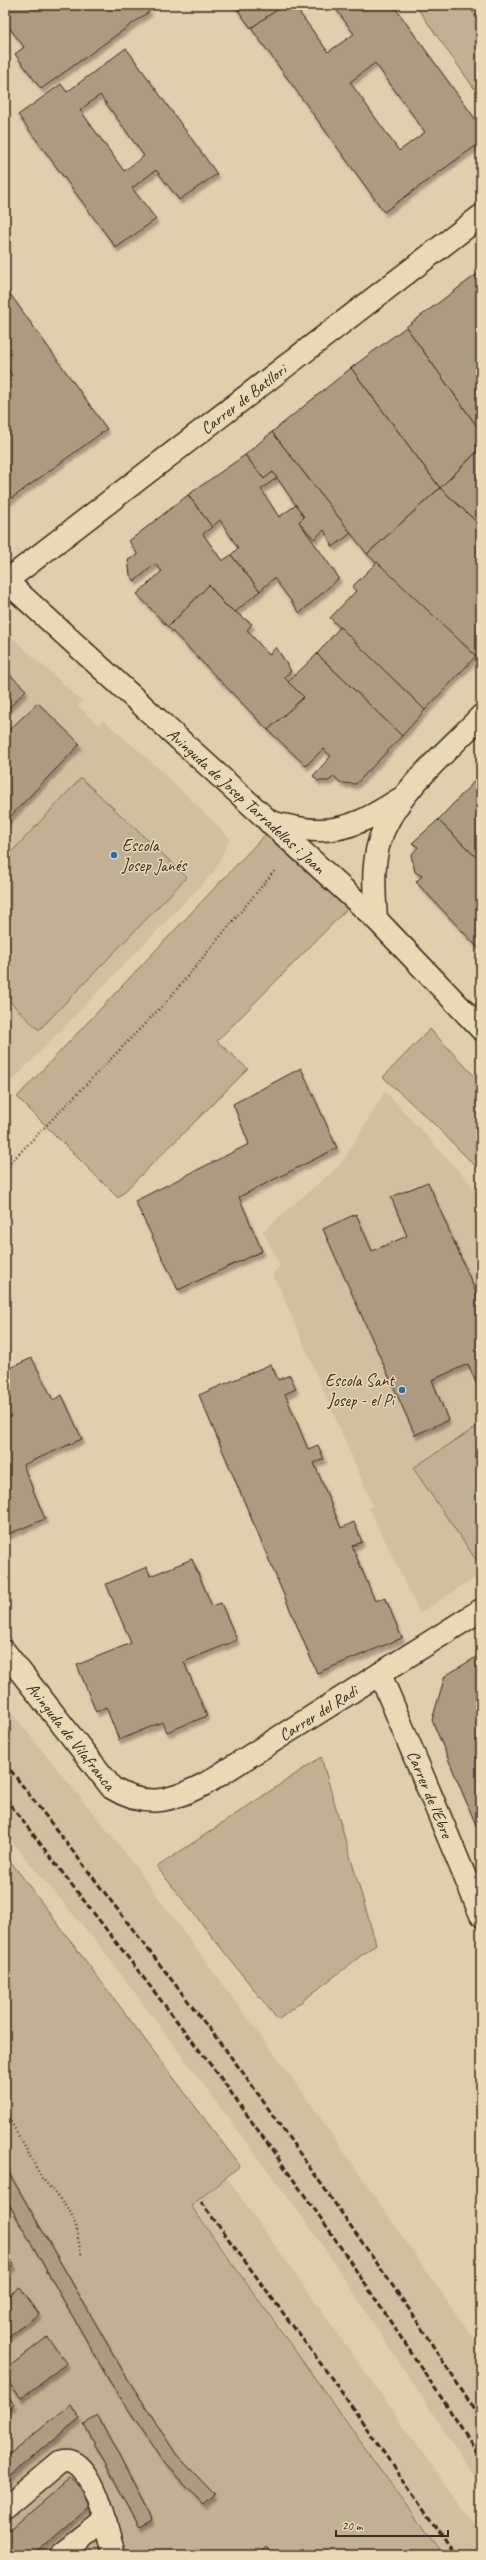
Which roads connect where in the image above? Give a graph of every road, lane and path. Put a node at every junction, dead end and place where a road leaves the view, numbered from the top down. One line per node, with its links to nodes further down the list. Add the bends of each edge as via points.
1 (468, 5): 2 (path)
2 (481, 22)
3 (481, 216): 4 (street, Carrer de Batllori)
4 (5, 580): 7 (street, Avinguda de Josep Tarradellas i Joan)
5 (481, 716): 6 (street)
6 (404, 797): 7 (street, via 374,815 342,828 320,831); 9 (street, via 384,830 377,854 373,883)
7 (269, 822): 9 (street, Avinguda de Josep Tarradellas i Joan)
8 (276, 869): 11 (path, via 167,1001)
9 (376, 919): 10 (street, Avinguda de Josep Tarradellas i Joan)
10 (481, 1029)
11 (5, 1168)
12 (481, 1610): 14 (street, Carrer del Radi)
13 (5, 1652): 15 (street, Avinguda de Vilafranca, via 112,1788 129,1798)
14 (380, 1674): 15 (street, Carrer del Radi, via 205,1784 180,1796); 16 (street, Carrer de l'Ebre)
15 (150, 1801)
16 (481, 1915)
17 (5, 2112): 18 (path, via 42,2178 71,2213)
18 (81, 2256)
19 (5, 2508): 20 (street, via 65,2461 80,2465 90,2480)
20 (105, 2520): 21 (street); 22 (street)
21 (61, 2555)
22 (114, 2555)

